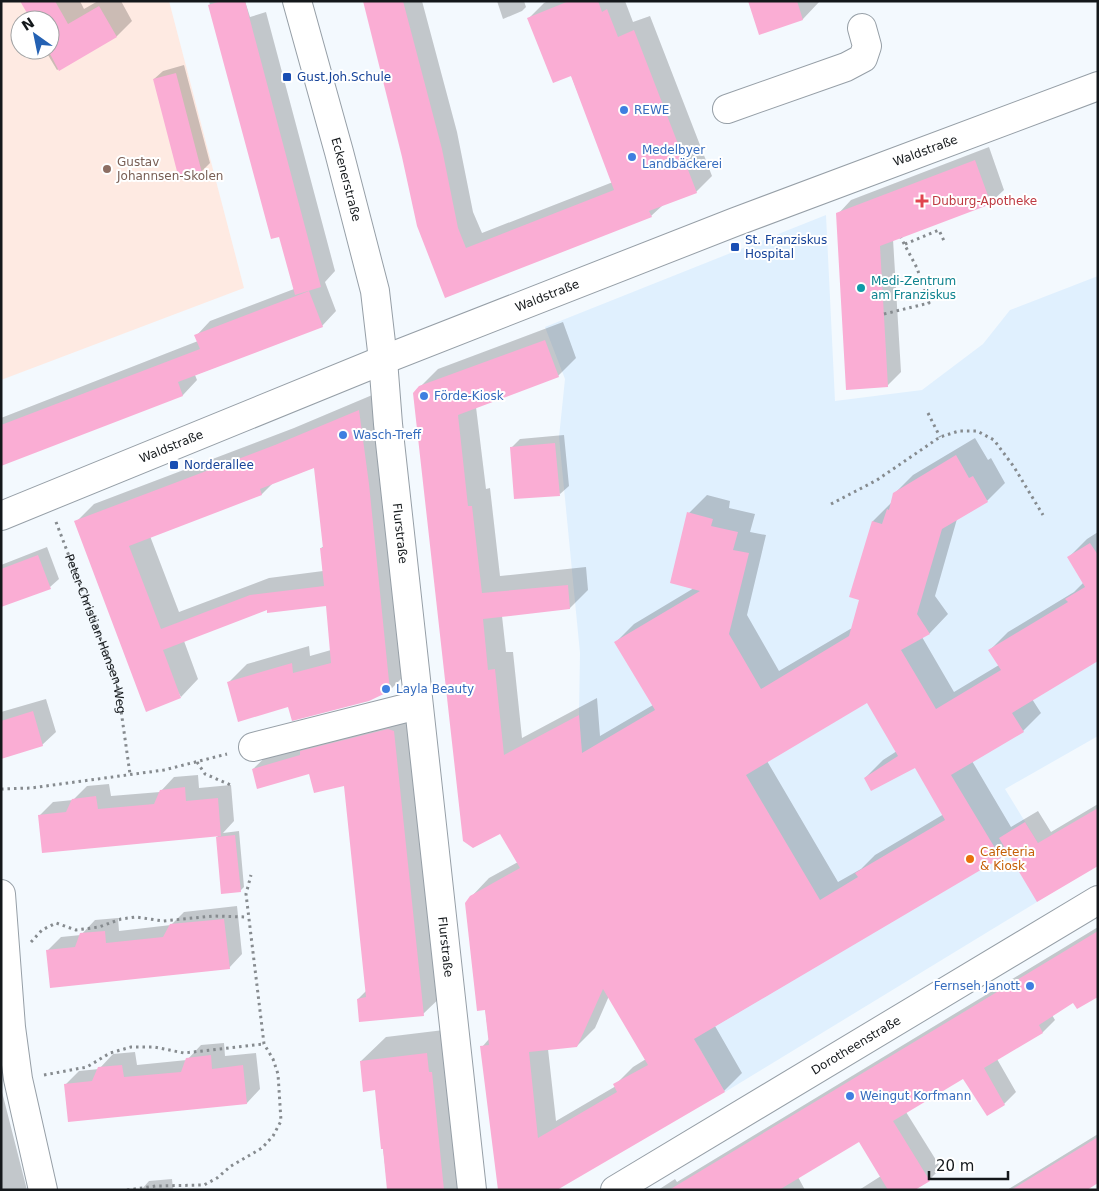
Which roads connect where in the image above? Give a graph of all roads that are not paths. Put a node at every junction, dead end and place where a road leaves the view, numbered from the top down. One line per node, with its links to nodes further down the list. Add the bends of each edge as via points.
1 (297, 1): 5 (street, Eckenerstraße, via 370,272)
2 (862, 28): 4 (street, via 867,46 863,58 846,68)
3 (1098, 86): 5 (street, Waldstraße, via 802,196)
4 (727, 109)
5 (383, 360): 6 (street, Waldstraße); 7 (street, Flurstraße)
6 (1, 516)
7 (418, 705): 8 (street); 12 (street, Flurstraße)
8 (253, 747)
9 (1, 894): 11 (street, via 18,1079)
10 (1098, 900): 13 (street, Dorotheenstraße)
11 (44, 1190)
12 (472, 1190)
13 (615, 1190)

